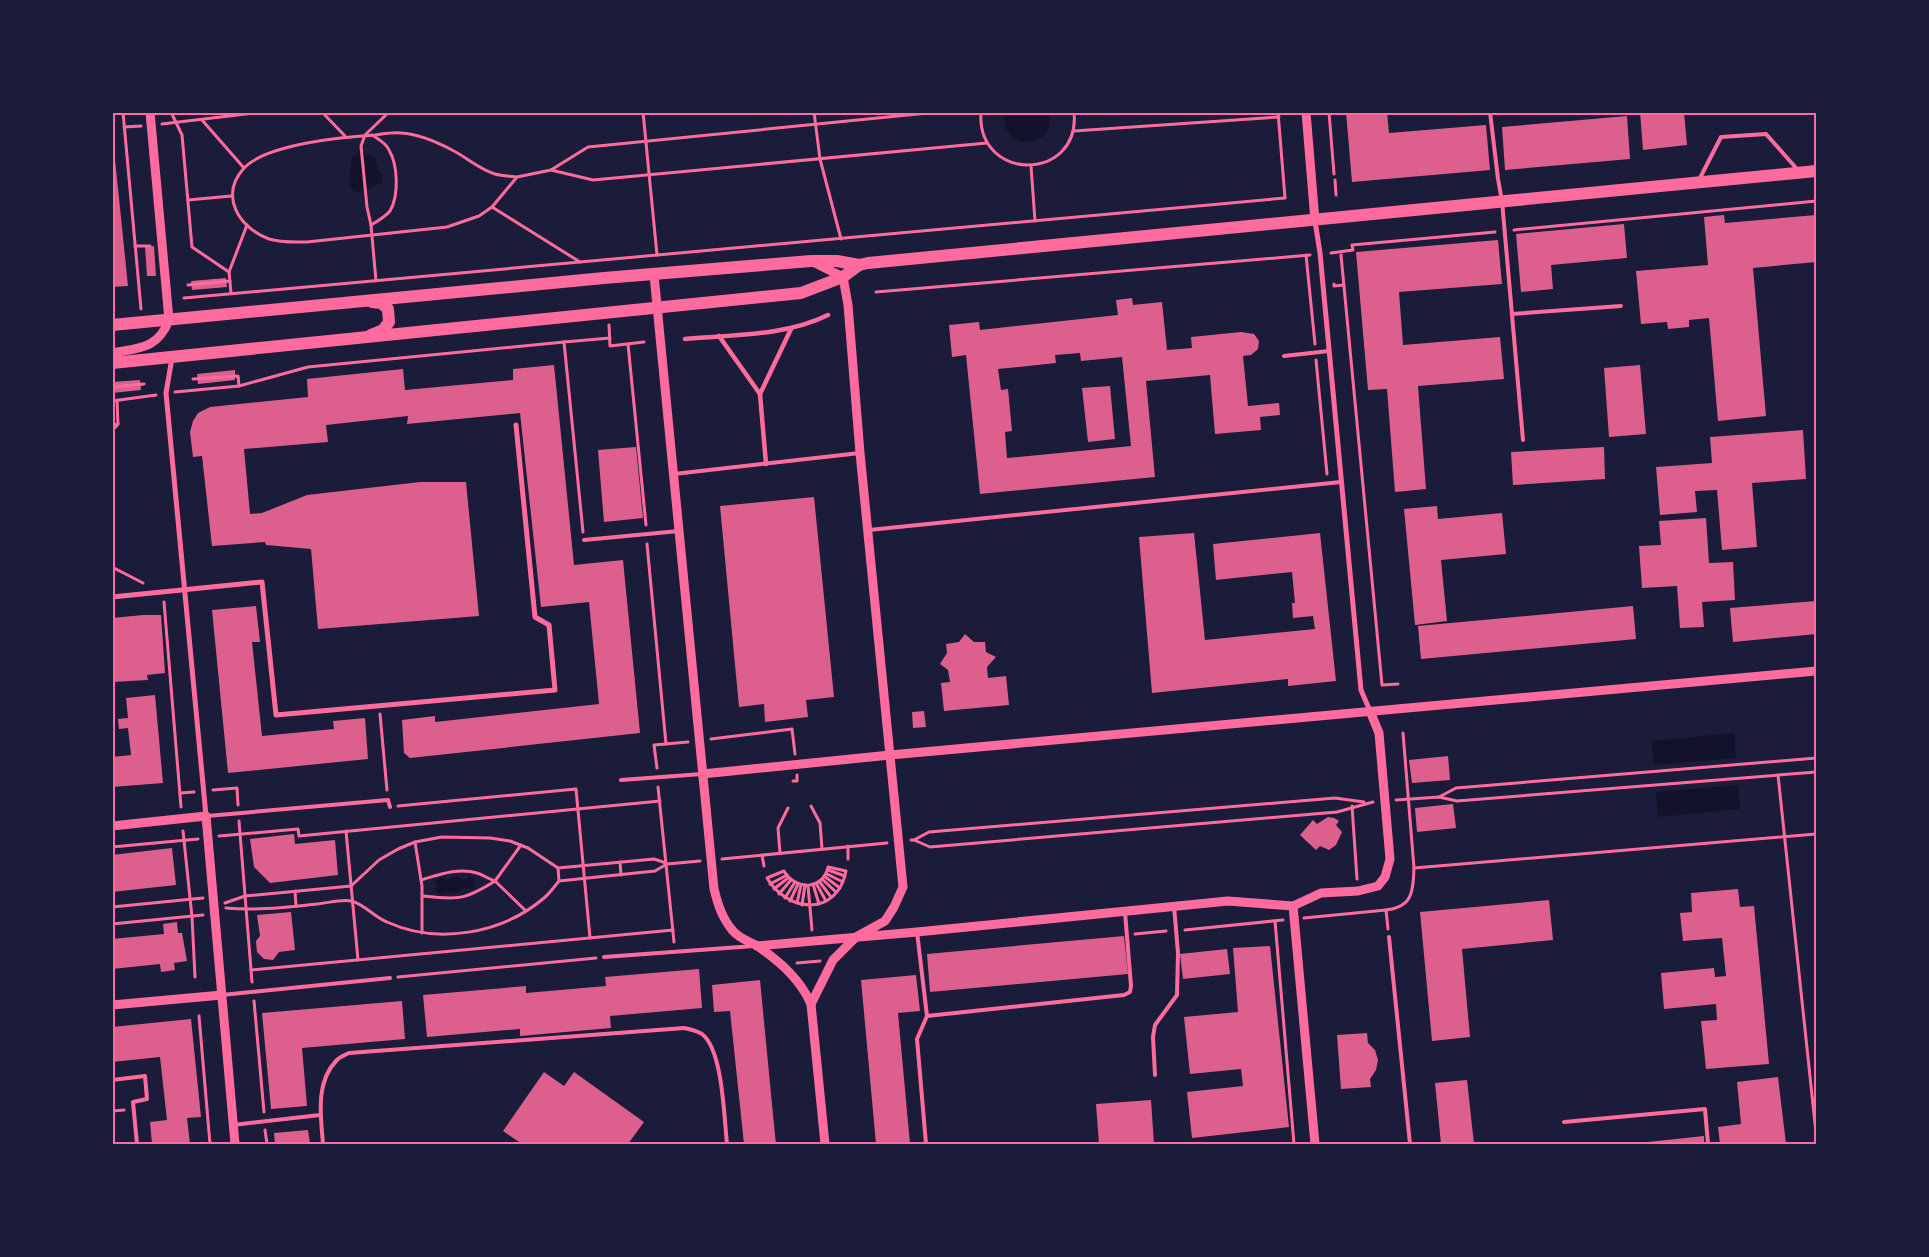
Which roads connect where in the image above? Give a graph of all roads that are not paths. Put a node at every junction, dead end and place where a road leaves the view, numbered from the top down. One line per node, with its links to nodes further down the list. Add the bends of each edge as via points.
1 (150, 112): 18 (street)
2 (1306, 112): 8 (street)
3 (1490, 112): 7 (lane)
4 (1816, 172): 5 (main road)
5 (1800, 173): 6 (main road); 6 (lane, via 1766,134 1721,137)
6 (1697, 182): 7 (main road)
7 (1502, 201): 8 (main road); 16 (lane)
8 (1315, 220): 10 (main road); 24 (street)
9 (811, 261): 10 (main road); 11 (main road); 12 (street)
10 (859, 265): 12 (main road)
11 (654, 275): 13 (main road); 15 (street)
12 (843, 278): 15 (main road, via 800,293); 32 (street)
13 (363, 301): 18 (main road); 22 (main road, via 381,303 388,309 389,322 383,330)
14 (1621, 306): 16 (lane)
15 (657, 308): 22 (main road); 34 (street)
16 (1512, 314): 31 (lane)
17 (828, 315): 20 (street)
18 (169, 320): 19 (main road); 25 (street, via 164,333 144,346)
19 (112, 326)
20 (791, 329): 21 (street); 29 (street)
21 (719, 336): 23 (street); 29 (street)
22 (364, 338): 27 (main road)
23 (685, 339)
24 (1329, 351): 26 (lane); 35 (street)
25 (112, 353)
26 (1284, 356)
27 (172, 358): 28 (main road); 39 (street, via 166,393)
28 (112, 363)
29 (760, 394): 33 (street)
30 (516, 425): 39 (street, via 535,616 550,625 555,690 276,715 262,582)
31 (1523, 440)
32 (860, 454): 33 (lane); 36 (street)
33 (766, 464): 34 (lane)
34 (674, 474): 37 (street)
35 (1341, 482): 36 (lane); 42 (street, via 1361,690)
36 (868, 530): 43 (street)
37 (679, 531): 38 (lane); 44 (street)
38 (584, 540)
39 (183, 590): 40 (street); 47 (street)
40 (112, 597)
41 (1816, 671): 42 (street)
42 (1370, 711): 43 (street); 50 (street, via 1379,733 1390,859 1385,877 1378,886 1358,891 1321,893)
43 (890, 755): 44 (street); 53 (street, via 902,886 885,921)
44 (702, 774): 45 (lane); 55 (street, via 714,889 720,913 734,932)
45 (621, 780)
46 (390, 807): 47 (lane, via 388,800)
47 (206, 816): 48 (street); 58 (street)
48 (112, 826)
49 (1174, 906): 50 (street, via 1228,901); 51 (street); 62 (lane, via 1177,995 1155,1025)
50 (1293, 906): 73 (street)
51 (1125, 911): 52 (street); 61 (lane, via 1130,992)
52 (917, 932): 53 (street); 61 (lane)
53 (856, 937): 55 (street); 59 (street, via 832,960)
54 (1388, 937): 74 (lane)
55 (757, 946): 56 (lane); 59 (street, via 797,979)
56 (604, 958)
57 (390, 978): 58 (lane)
58 (222, 995): 60 (street); 66 (street)
59 (812, 1004): 71 (street)
60 (112, 1005)
61 (927, 1016): 72 (lane, via 917,1039)
62 (1155, 1075)
63 (112, 1080): 67 (lane, via 145,1076 147,1099 133,1102)
64 (320, 1115): 66 (lane); 69 (lane); 70 (lane, via 328,1074 336,1060 349,1053 684,1028 702,1034 718,1060)
65 (1564, 1122): 75 (lane, via 1705,1109)
66 (233, 1125): 68 (street)
67 (137, 1144)
68 (235, 1144)
69 (323, 1144)
70 (727, 1144)
71 (825, 1144)
72 (926, 1144)
73 (1315, 1144)
74 (1410, 1144)
75 (1708, 1144)

